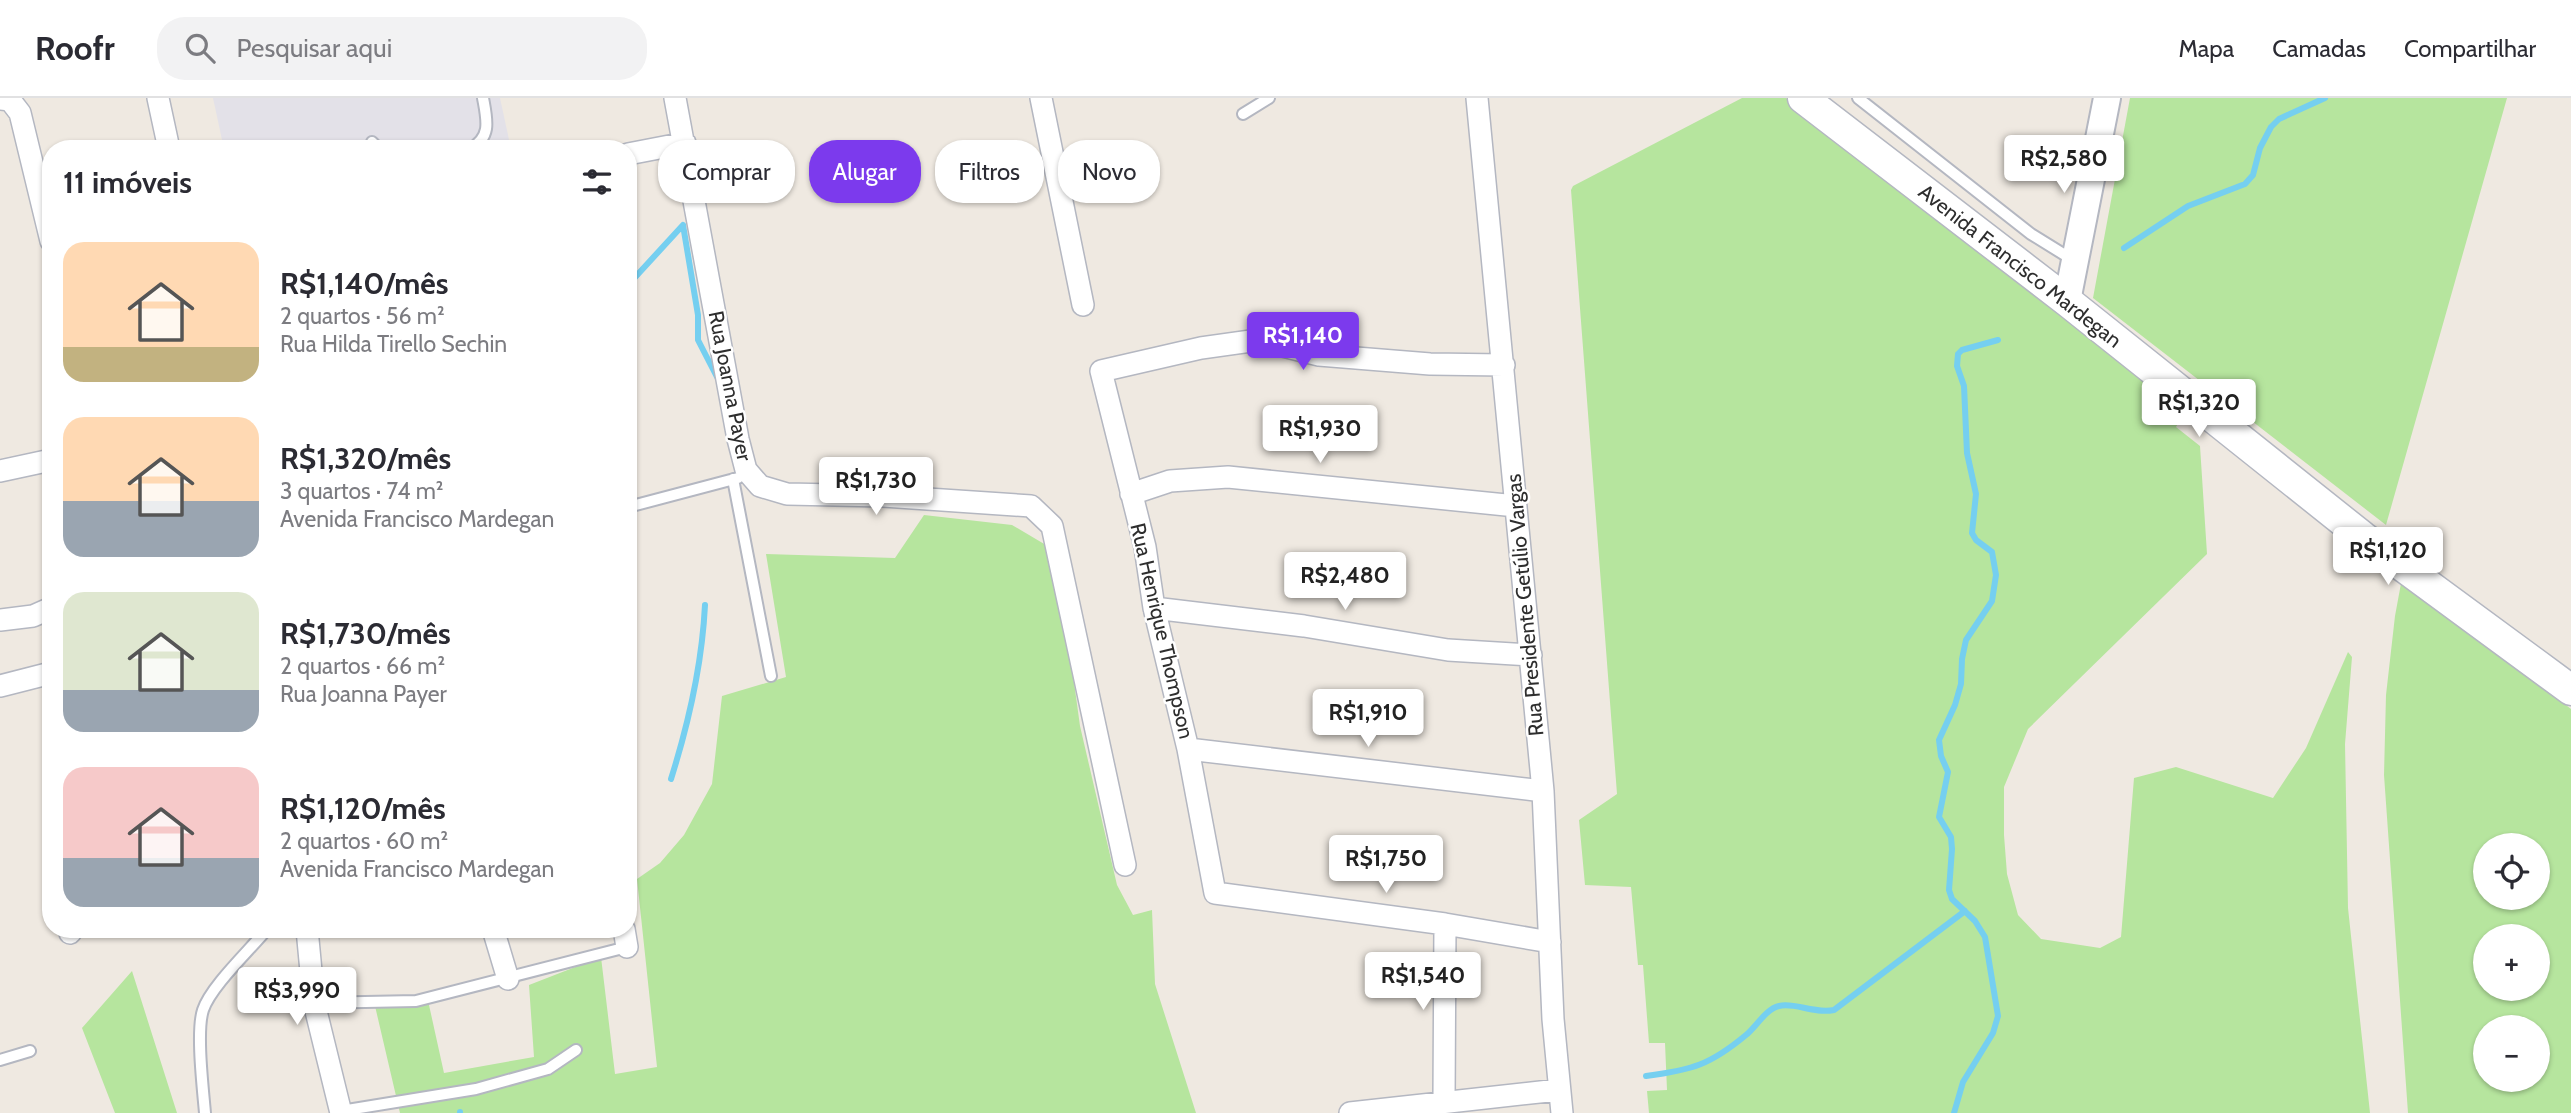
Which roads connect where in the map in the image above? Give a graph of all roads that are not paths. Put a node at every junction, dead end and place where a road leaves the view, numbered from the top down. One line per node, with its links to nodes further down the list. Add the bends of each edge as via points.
1 (158, 98): 12 (street)
2 (483, 98): 13 (lane, via 486,115)
3 (675, 98): 14 (street, Rua Joanna Payer)
4 (1041, 98): 21 (street)
5 (1269, 98): 11 (lane)
6 (1476, 98): 22 (street, Rua Presidente Getúlio Vargas)
7 (1803, 98): 20 (main road, Avenida Francisco Mardegan)
8 (1858, 98): 19 (lane, via 2031,234)
9 (2107, 98): 19 (street)
10 (0, 99): 18 (street, via 10,100 20,113)
11 (1243, 114)
12 (167, 140)
13 (482, 140)
14 (683, 140)
15 (658, 148): 16 (street)
16 (637, 152)
17 (695, 203): 25 (street, Rua Joanna Payer, via 746,470)
18 (42, 204)
19 (2074, 261): 20 (street)
20 (2067, 301): 36 (main road, Avenida Francisco Mardegan, via 2363,537)
21 (1083, 305)
22 (1504, 365): 26 (street, Rua Henrique Thompson, via 1320,355 1258,340 1101,371); 28 (street, Rua Presidente Getúlio Vargas)
23 (42, 462): 24 (street)
24 (0, 471)
25 (742, 477): 27 (lane); 34 (lane); 39 (street, Rua Joanna Payer, via 787,494 1031,506 1052,526)
26 (1131, 494): 28 (street, via 1170,481 1228,477); 29 (street, Rua Henrique Thompson)
27 (637, 505)
28 (1516, 506): 32 (street, Rua Presidente Getúlio Vargas)
29 (1154, 608): 32 (street, via 1448,650); 37 (street, Rua Henrique Thompson)
30 (42, 612): 31 (street)
31 (0, 620)
32 (1531, 656): 38 (street, Rua Presidente Getúlio Vargas)
33 (42, 675): 35 (street)
34 (771, 676)
35 (0, 686)
36 (2571, 690)
37 (1188, 749): 38 (street); 40 (street, Rua Henrique Thompson, via 1215,893)
38 (1543, 792): 45 (street, Rua Presidente Getúlio Vargas)
39 (1125, 865)
40 (1445, 924): 45 (street); 52 (street)
41 (259, 938): 54 (lane, via 208,998 202,1013)
42 (308, 938): 47 (street)
43 (496, 938): 46 (street)
44 (625, 938): 46 (lane)
45 (1550, 942): 51 (street, Rua Presidente Getúlio Vargas)
46 (508, 979): 47 (lane, via 416,1001)
47 (314, 1003): 53 (street)
48 (576, 1050): 53 (lane, via 548,1069 476,1089)
49 (30, 1051): 50 (lane)
50 (0, 1060)
51 (1558, 1090): 52 (street); 56 (street, Rua Presidente Getúlio Vargas)
52 (1444, 1101): 55 (street)
53 (341, 1112)
54 (205, 1113)
55 (1350, 1113)
56 (1562, 1113)

